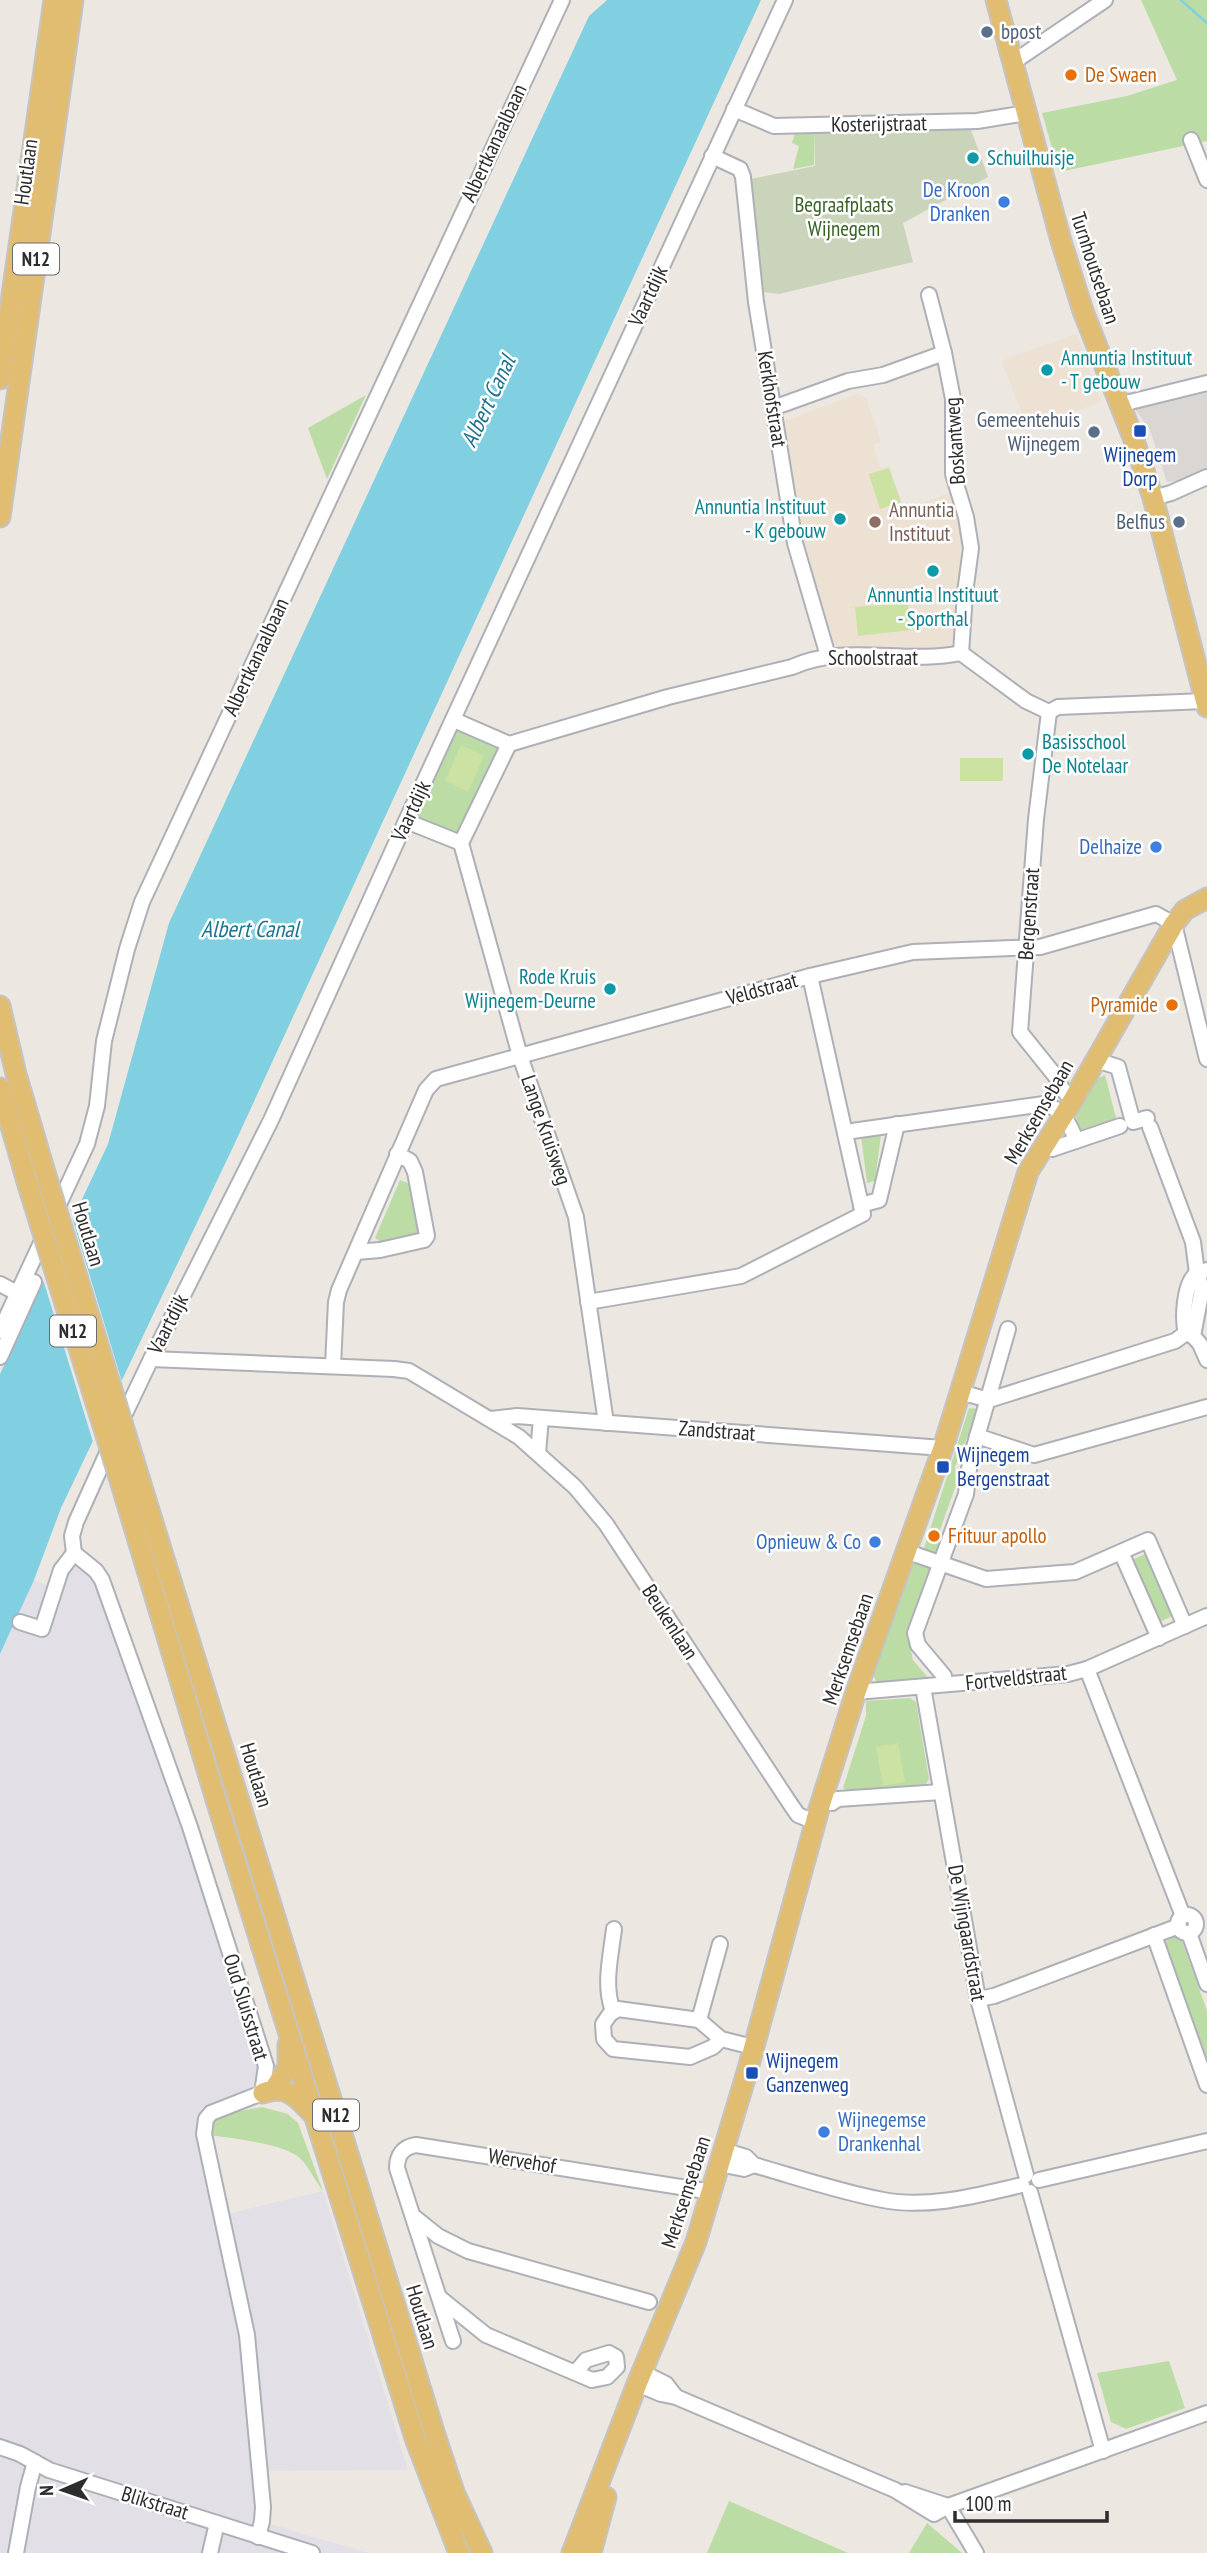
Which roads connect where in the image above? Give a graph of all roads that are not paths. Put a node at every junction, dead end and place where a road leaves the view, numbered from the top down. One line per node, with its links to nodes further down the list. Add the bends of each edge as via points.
1 (54, 0): 15 (main road, Houtlaan / N12)
2 (73, 0): 21 (main road, Houtlaan / N12)
3 (562, 0): 52 (street, Albertkanaalbaan, via 142,902 104,1041 97,1106 87,1144)
4 (785, 0): 8 (street, Vaartdijk)
5 (996, 0): 7 (main road, Turnhoutsebaan)
6 (1105, 0): 7 (street)
7 (1012, 62): 9 (main road, Turnhoutsebaan)
8 (734, 109): 9 (street, Kosterijstraat, via 774,126 965,122); 11 (street, Vaartdijk)
9 (1026, 113): 20 (main road, Turnhoutsebaan, via 1083,311)
10 (1191, 140): 12 (street)
11 (712, 156): 18 (street, Kerkhofstraat, via 740,169 743,177); 26 (street, Vaartdijk)
12 (1207, 180)
13 (929, 295): 14 (street, Boskantweg)
14 (944, 353): 18 (street); 22 (street, Boskantweg, via 953,399 953,474 971,548)
15 (0, 379)
16 (1207, 383): 17 (street)
17 (1130, 402)
18 (773, 408): 23 (street, Kerkhofstraat, via 795,543)
19 (1207, 477): 20 (street)
20 (1153, 498): 24 (main road, Turnhoutsebaan)
21 (0, 517)
22 (961, 653): 23 (street, Schoolstraat); 25 (street, via 1026,701)
23 (828, 656): 27 (street, Schoolstraat)
24 (1206, 704): 25 (street, via 1058,707)
25 (1049, 712): 32 (street, Bergenstraat)
26 (453, 720): 27 (street); 28 (street, Vaartdijk)
27 (509, 744): 29 (street)
28 (406, 821): 29 (street); 58 (street, Vaartdijk, via 271,1121)
29 (461, 843): 35 (street, Lange Kruisweg)
30 (1207, 898): 31 (main road, Merksemsebaan, via 1185,910)
31 (1174, 924): 32 (street, Veldstraat, via 1156,914); 36 (street); 37 (main road, Merksemsebaan)
32 (1026, 949): 33 (street, Veldstraat, via 913,952); 39 (street, Bergenstraat, via 1020,1032)
33 (810, 976): 35 (street, Veldstraat); 43 (street)
34 (0, 1006): 70 (main road, Houtlaan / N12, bridge)
35 (520, 1056): 46 (street, Veldstraat, via 436,1079 426,1090); 53 (street, Lange Kruisweg, via 576,1217)
36 (1207, 1059)
37 (1096, 1060): 39 (main road, Merksemsebaan); 49 (street, via 1118,1068 1133,1122 1149,1123)
38 (0, 1088): 70 (main road, Houtlaan / N12, bridge, via 28,1185)
39 (1073, 1100): 40 (main road, Merksemsebaan)
40 (1061, 1117): 41 (street, via 1044,1104); 44 (street, via 1071,1124); 61 (main road, Merksemsebaan, via 1028,1172)
41 (897, 1124): 43 (street); 47 (street, via 878,1200)
42 (1120, 1126): 44 (street)
43 (845, 1132): 47 (street)
44 (1076, 1141): 45 (street)
45 (1052, 1149)
46 (397, 1154): 48 (street, Veldstraat); 48 (street, via 411,1161 427,1236 408,1245)
47 (862, 1210): 53 (street, via 741,1276)
48 (356, 1252): 60 (street, Veldstraat, via 336,1302)
49 (1202, 1272): 56 (street, via 1189,1284 1182,1321)
50 (34, 1282): 57 (street)
51 (0, 1284): 52 (street)
52 (17, 1293): 55 (street, Albertkanaalbaan)
53 (588, 1302): 66 (street, Lange Kruisweg)
54 (1008, 1329): 62 (street)
55 (0, 1331)
56 (1190, 1334): 59 (street); 62 (street)
57 (0, 1357)
58 (151, 1359): 60 (street); 73 (street, Vaartdijk, via 81,1511 72,1536)
59 (1207, 1360)
60 (333, 1367): 65 (street, via 409,1371)
61 (960, 1392): 62 (street); 68 (main road, Merksemsebaan)
62 (989, 1400): 67 (street)
63 (1207, 1407): 67 (street, via 1034,1455)
64 (541, 1418): 65 (street, Zandstraat); 66 (street, Zandstraat); 69 (street)
65 (491, 1419): 69 (street)
66 (606, 1423): 68 (street, Zandstraat)
67 (977, 1436): 74 (street, via 966,1494)
68 (943, 1448): 71 (main road, Merksemsebaan)
69 (538, 1453): 85 (street, Beukenlaan, via 606,1524 798,1815)
70 (128, 1474): 94 (main road, Houtlaan / N12, via 213,1790); 118 (main road, Houtlaan / N12)
71 (905, 1551): 74 (street); 82 (main road, Merksemsebaan)
72 (1121, 1552): 74 (street, via 1075,1572 986,1580); 77 (street, via 1148,1541); 78 (street)
73 (74, 1553): 76 (street, via 61,1570 42,1629); 98 (street, Oud Sluisstraat, via 102,1580 190,1826 266,2066)
74 (942, 1564): 80 (street, via 915,1633 918,1645)
75 (1207, 1616): 77 (street, Fortveldstraat)
76 (20, 1622)
77 (1185, 1626): 78 (street, Fortveldstraat)
78 (1159, 1638): 79 (street, Fortveldstraat)
79 (1087, 1669): 81 (street, Fortveldstraat); 86 (street)
80 (944, 1676)
81 (923, 1687): 82 (street, Fortveldstraat); 83 (street, De Wijngaardstraat)
82 (856, 1692): 84 (main road, Merksemsebaan)
83 (941, 1792): 84 (street, via 832,1803); 91 (street, De Wijngaardstraat)
84 (822, 1800): 85 (main road, Merksemsebaan)
85 (816, 1822): 96 (main road, Merksemsebaan)
86 (1191, 1922): 88 (street); 90 (street)
87 (614, 1929): 92 (street, via 608,1984)
88 (1154, 1935): 91 (street); 97 (street)
89 (720, 1944): 93 (street)
90 (1207, 1984)
91 (978, 1999): 102 (street, De Wijngaardstraat)
92 (613, 2011): 93 (street); 95 (street, via 602,2032 613,2049 690,2057)
93 (699, 2020): 95 (street)
94 (287, 2023): 98 (main road, via 288,2067); 99 (main road, Houtlaan / N12)
95 (721, 2039): 96 (street)
96 (753, 2047): 101 (main road, Merksemsebaan)
97 (1207, 2085)
98 (268, 2091): 99 (main road, via 285,2090 296,2096); 117 (street, via 211,2113 204,2134 247,2335 263,2507)
99 (317, 2118): 118 (main road, Houtlaan / N12, via 416,2441)
100 (1207, 2141): 102 (street)
101 (721, 2157): 102 (street, via 744,2169 754,2165 885,2200 954,2199); 103 (main road, Merksemsebaan)
102 (1029, 2183): 112 (street, De Wijngaardstraat)
103 (712, 2192): 104 (street, Wervehof, via 416,2145 407,2146 397,2157); 109 (main road, Merksemsebaan)
104 (412, 2216): 105 (street, Wervehof); 106 (street, via 438,2236 468,2250)
105 (439, 2297): 107 (street, Wervehof); 108 (street, via 486,2335)
106 (649, 2302)
107 (453, 2341)
108 (575, 2373)
109 (640, 2378): 113 (main road, Merksemsebaan); 115 (street, via 661,2394)
110 (1207, 2413): 112 (street)
111 (0, 2447): 114 (street, Blikstraat)
112 (1103, 2451): 115 (street)
113 (610, 2454): 122 (main road, Merksemsebaan); 123 (main road, Merksemsebaan, via 608,2490)
114 (35, 2462): 116 (street, Blikstraat); 119 (street)
115 (945, 2508): 124 (street)
116 (217, 2523): 117 (street, Blikstraat); 120 (street)
117 (258, 2537): 121 (street, Blikstraat)
118 (470, 2551)
119 (16, 2553)
120 (210, 2553)
121 (312, 2553)
122 (572, 2553)
123 (591, 2553)
124 (976, 2553)

